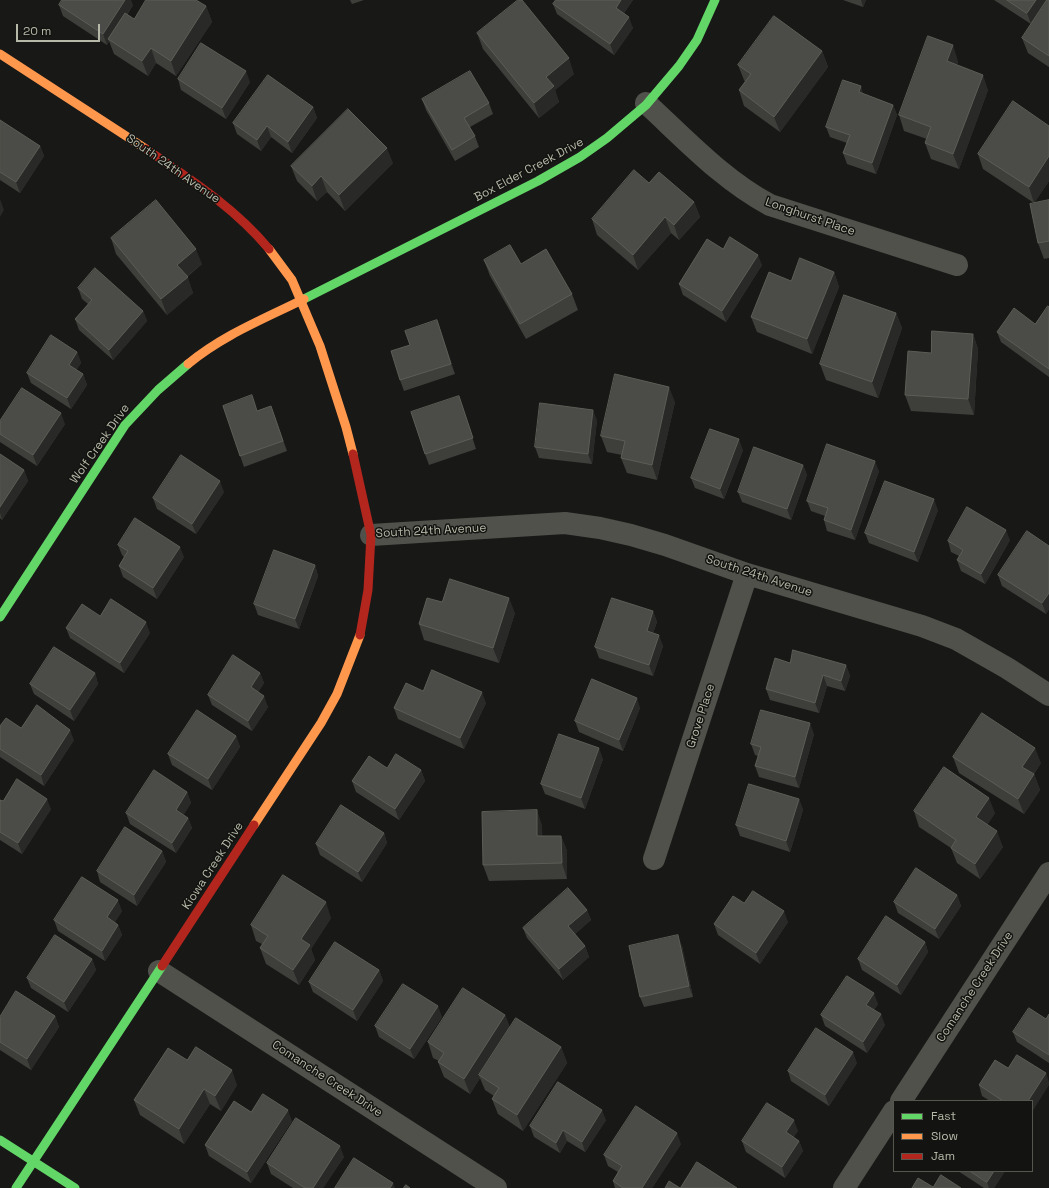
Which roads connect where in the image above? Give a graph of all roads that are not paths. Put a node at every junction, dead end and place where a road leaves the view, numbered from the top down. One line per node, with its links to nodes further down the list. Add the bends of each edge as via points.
1 (715, 0): 3 (street, Box Elder Creek Drive, via 690,52)
2 (0, 54): 5 (street, South 24th Avenue, via 197,183 230,209 279,261 292,280)
3 (646, 103): 4 (street, Longhurst Place, via 716,167 755,197 770,205); 5 (street, Box Elder Creek Drive, via 594,148 535,182)
4 (957, 265)
5 (301, 301): 6 (street, South 24th Avenue, via 320,346 346,427); 8 (street, Wolf Creek Drive, via 219,341 191,361 144,403 125,425)
6 (371, 535): 7 (street, South 24th Avenue, via 564,523 631,535); 12 (street, Kiowa Creek Drive, via 368,590 359,639 337,694)
7 (747, 574): 9 (street, South 24th Avenue, via 949,636); 10 (street, Grove Place)
8 (0, 617)
9 (1049, 695)
10 (654, 859)
11 (1049, 873): 13 (street, Comanche Creek Drive)
12 (159, 970): 16 (street, Kiowa Creek Drive); 19 (street, Comanche Creek Drive)
13 (902, 1100)
14 (893, 1114): 20 (street)
15 (0, 1140): 16 (street)
16 (34, 1161): 17 (street, Kiowa Creek Drive); 18 (street)
17 (16, 1188)
18 (74, 1188)
19 (496, 1188)
20 (844, 1188)

